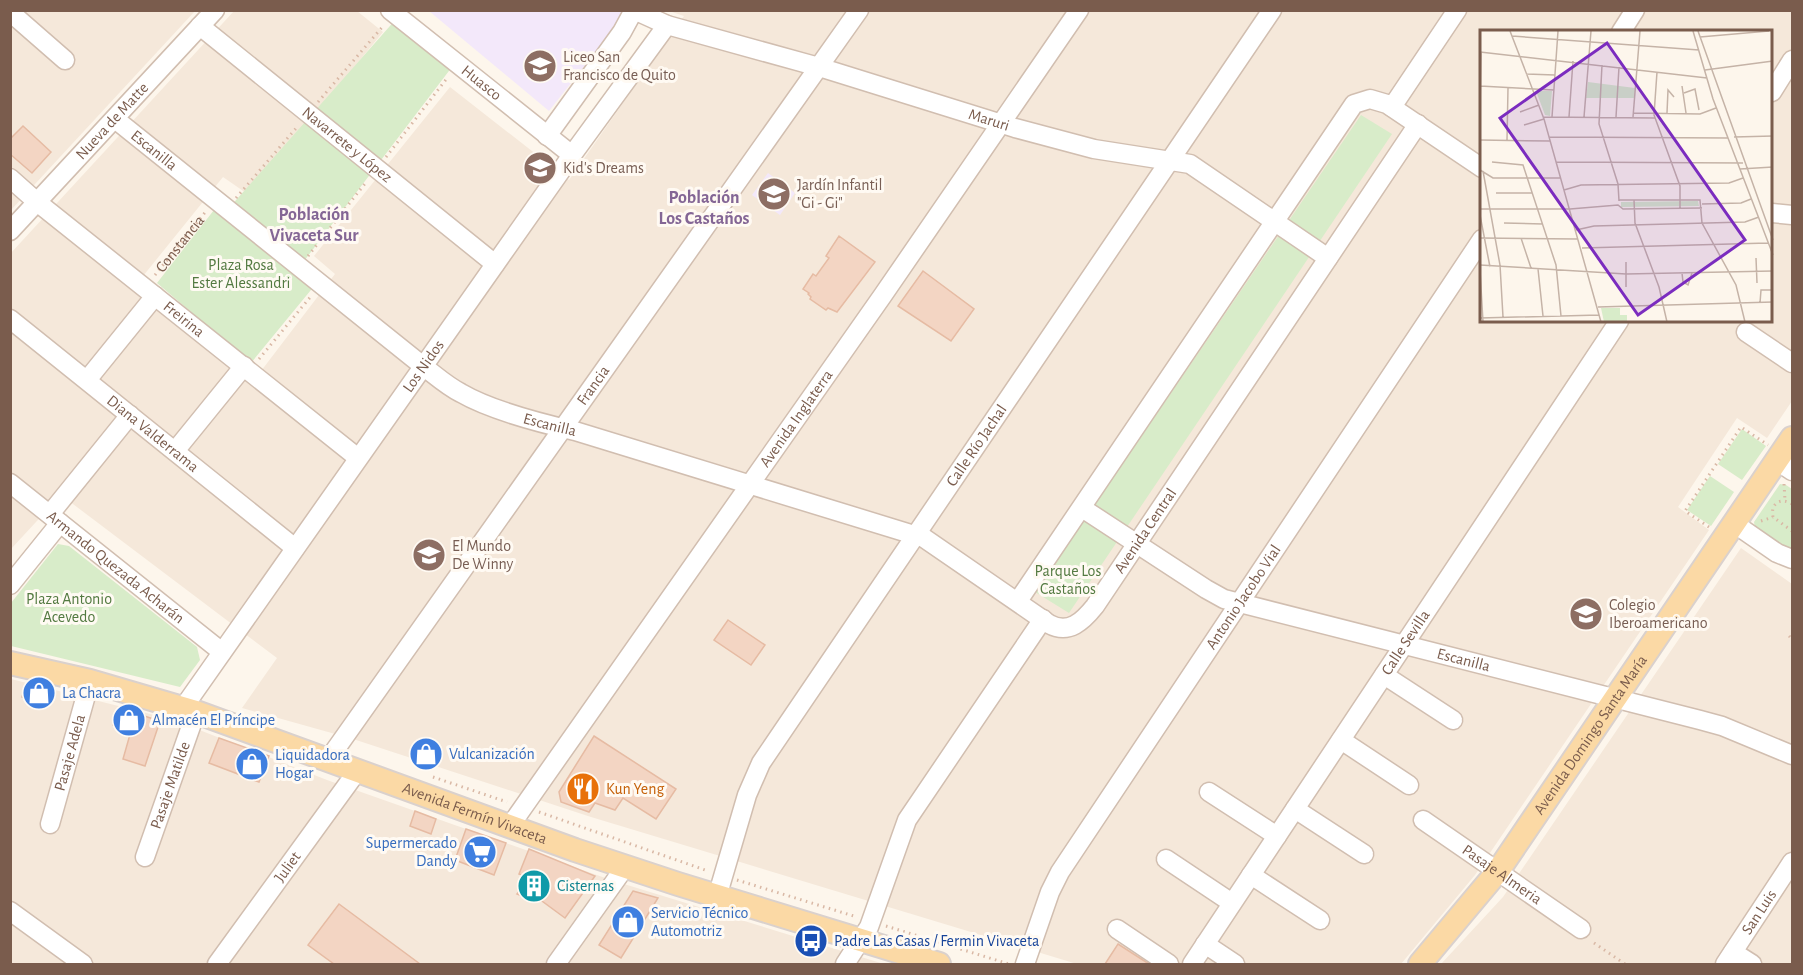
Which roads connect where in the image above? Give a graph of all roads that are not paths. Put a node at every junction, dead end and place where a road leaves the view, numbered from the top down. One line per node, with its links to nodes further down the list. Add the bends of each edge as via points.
1 (215, 10): 11 (street, Nueva de Matte)
2 (390, 10): 21 (street, Huasco)
3 (634, 10): 10 (street, Maruri); 21 (street)
4 (859, 10): 15 (street, Francia)
5 (1079, 10): 19 (street, Avenida Inglaterra)
6 (1272, 10): 23 (street, Calle Río Jachal)
7 (1457, 10): 17 (street)
8 (1635, 10): 12 (street)
9 (10, 12): 13 (street)
10 (667, 25): 15 (street, Maruri); 22 (street, Los Nidos)
11 (200, 26): 18 (street, Nueva de Matte); 33 (street, Navarrete y López)
12 (1622, 30)
13 (65, 60)
14 (1792, 60): 16 (street)
15 (819, 67): 19 (street, Maruri); 43 (street, Francia)
16 (1773, 90)
17 (1392, 107): 20 (street); 29 (street, via 1376,100 1354,104)
18 (114, 118): 26 (street, Nueva de Matte); 39 (street, Escanilla)
19 (1000, 123): 23 (street, Maruri, via 1094,149); 48 (street, Avenida Inglaterra)
20 (1418, 124): 24 (street); 32 (street, Avenida Central)
21 (547, 136): 22 (street, Huasco)
22 (572, 155): 33 (street, Los Nidos)
23 (1170, 161): 29 (street, Maruri, via 1194,166); 52 (street, Calle Río Jachal)
24 (1480, 167)
25 (10, 178): 26 (street, Freirina)
26 (37, 202): 30 (street, Nueva de Matte); 34 (street, Freirina)
27 (1773, 213): 28 (street)
28 (1792, 215)
29 (1274, 221): 32 (street, Maruri); 49 (street)
30 (10, 231)
31 (1480, 242): 58 (street, Antonio Jacobo Vial)
32 (1328, 258): 53 (street, Avenida Central)
33 (495, 264): 39 (street, Los Nidos)
34 (150, 292): 40 (street, Freirina); 41 (street, Constancia)
35 (10, 319): 41 (street, Diana Valderrama)
36 (1618, 322): 60 (street, Calle Sevilla)
37 (1746, 332): 38 (street)
38 (1792, 363)
39 (423, 366): 43 (street, Escanilla, via 476,401); 45 (street, Los Nidos)
40 (247, 369): 44 (street); 45 (street, Freirina)
41 (87, 380): 42 (street, Diana Valderrama)
42 (130, 415): 44 (street, Diana Valderrama); 50 (street)
43 (563, 428): 48 (street, Escanilla); 70 (street, Francia)
44 (175, 451): 54 (street, Diana Valderrama)
45 (358, 458): 54 (street, Los Nidos)
46 (1785, 460): 51 (main road, Avenida Domingo Santa María)
47 (10, 483): 50 (street, Armando Quezada Acharán)
48 (749, 483): 52 (street, Escanilla); 77 (street, Avenida Inglaterra)
49 (1082, 508): 53 (street, Escanilla); 57 (street)
50 (55, 518): 56 (street); 61 (street, Armando Quezada Acharán)
51 (1730, 531): 55 (street); 65 (main road, Avenida Domingo Santa María)
52 (915, 535): 57 (street, Escanilla); 86 (street, Calle Río Jachal, via 755,774)
53 (1137, 543): 58 (street, Escanilla, via 1206,590); 59 (street, Avenida Central, via 1084,619 1063,629)
54 (295, 548): 61 (street, Los Nidos)
55 (1792, 559)
56 (10, 585)
57 (1018, 601): 59 (street, Escanilla)
58 (1239, 603): 60 (street, Escanilla); 100 (street, Antonio Jacobo Vial, via 1060,872)
59 (1043, 620): 92 (street, via 907,820)
60 (1405, 643): 63 (street, Calle Sevilla); 65 (street, Escanilla)
61 (222, 652): 66 (street, Los Nidos)
62 (10, 663): 64 (main road, Avenida Fermín Vivaceta)
63 (1384, 675): 67 (street); 68 (street, Calle Sevilla)
64 (90, 681): 66 (main road, Avenida Fermín Vivaceta); 76 (street, Pasaje Adela)
65 (1616, 699): 69 (street, Escanilla, via 1722,726); 84 (main road, Avenida Domingo Santa María)
66 (190, 710): 70 (main road, Avenida Fermín Vivaceta); 80 (street, Pasaje Matilde)
67 (1453, 720)
68 (1341, 740): 72 (street); 74 (street, Calle Sevilla)
69 (1792, 755)
70 (328, 759): 71 (main road, Avenida Fermín Vivaceta)
71 (358, 770): 77 (main road, Avenida Fermín Vivaceta); 96 (street, Juliet)
72 (1409, 785)
73 (1209, 792): 78 (street)
74 (1295, 809): 78 (street, Calle Sevilla); 79 (street)
75 (1423, 820): 84 (street, Pasaje Almeria)
76 (50, 824)
77 (510, 826): 83 (main road, Avenida Fermín Vivaceta)
78 (1277, 836): 85 (street, Calle Sevilla)
79 (1364, 854)
80 (145, 857)
81 (1166, 859): 87 (street)
82 (1792, 862): 94 (street, San Luis)
83 (625, 867): 86 (main road, Avenida Fermín Vivaceta); 97 (street)
84 (1498, 871): 91 (street, Pasaje Almeria); 104 (main road, Avenida Domingo Santa María)
85 (1251, 874): 87 (street, Calle Sevilla); 89 (street)
86 (717, 897): 92 (main road, Avenida Fermín Vivaceta)
87 (1232, 903): 93 (street, Calle Sevilla)
88 (10, 911): 95 (street)
89 (1320, 920)
90 (1117, 929): 101 (street)
91 (1581, 929)
92 (862, 940): 98 (street); 99 (main road, Avenida Fermín Vivaceta)
93 (1205, 944): 102 (street, Calle Sevilla); 103 (street)
94 (1729, 958): 105 (street)
95 (83, 964)
96 (217, 964)
97 (556, 964)
98 (845, 964)
99 (939, 964)
100 (1025, 964)
101 (1169, 964)
102 (1192, 964)
103 (1235, 964)
104 (1420, 964)
105 (1752, 964)

